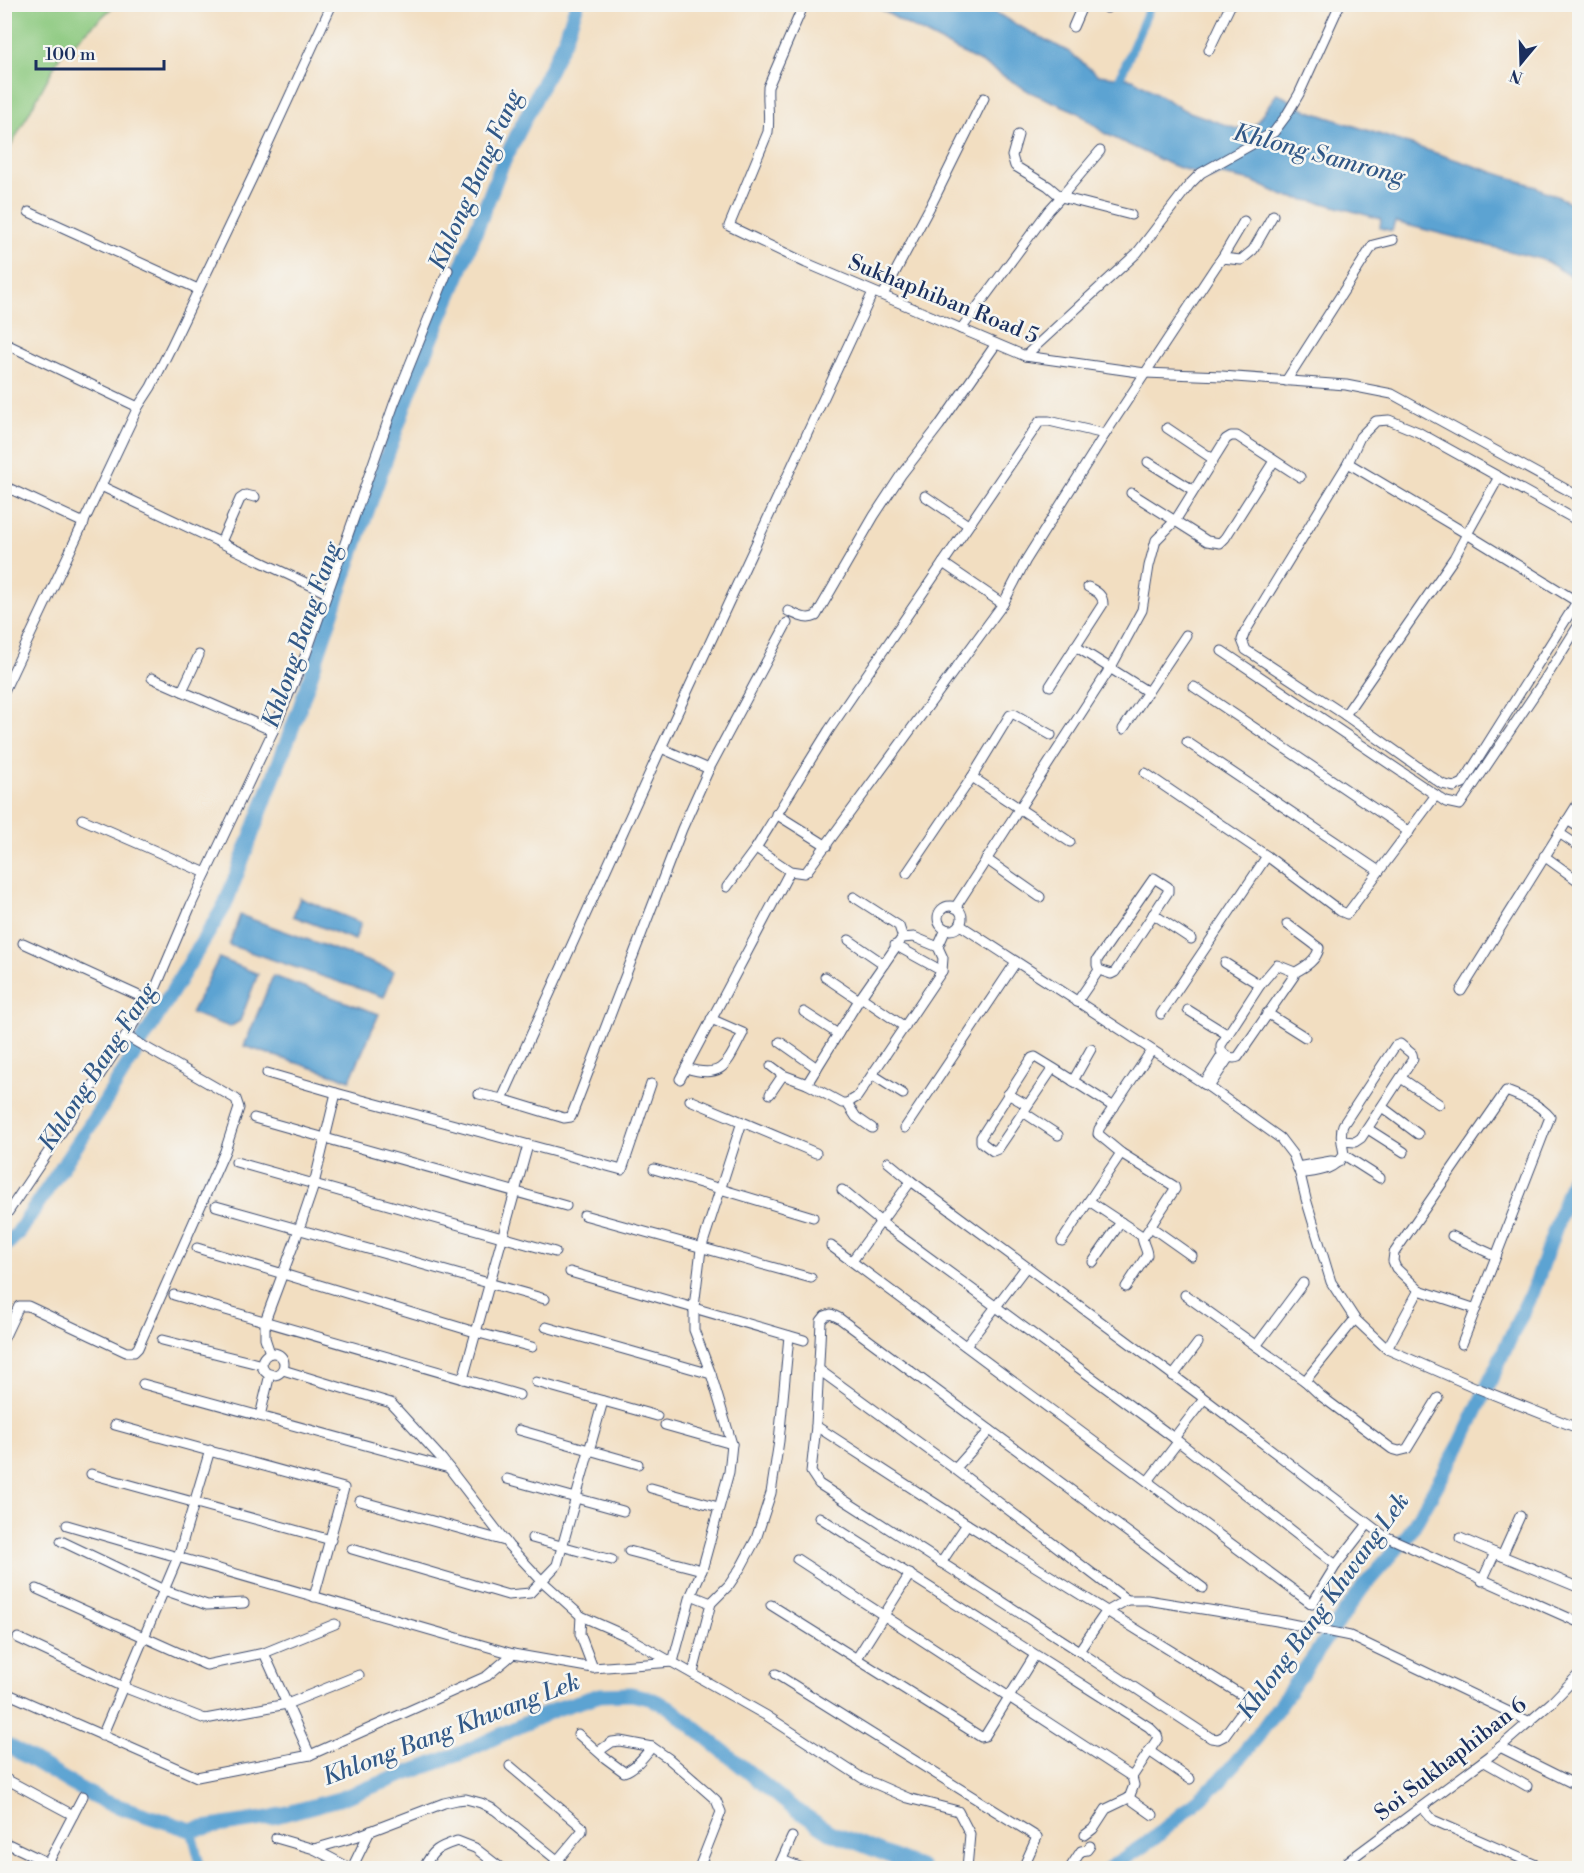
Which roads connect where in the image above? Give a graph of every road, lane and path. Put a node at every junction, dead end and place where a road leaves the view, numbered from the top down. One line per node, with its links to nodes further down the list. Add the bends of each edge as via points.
1 (332, 4): 19 (street)
2 (804, 4): 20 (street, Sukhaphiban Road 5, via 768,87 768,132 729,226)
3 (1083, 4): 6 (street)
4 (1232, 4): 7 (street)
5 (1340, 4): 25 (street, via 1299,94 1274,132 1201,173 1137,253)
6 (1073, 27)
7 (1209, 50)
8 (984, 98): 21 (street)
9 (1018, 135): 11 (street, via 1012,156 1015,166)
10 (1100, 151): 11 (street)
11 (1061, 197): 13 (street); 22 (street)
12 (29, 212): 19 (street)
13 (1131, 215)
14 (1273, 215): 17 (street, via 1253,250 1241,260)
15 (1244, 221): 17 (street)
16 (1393, 240): 27 (street, via 1373,244)
17 (1222, 258): 26 (street)
18 (448, 270): 53 (street, via 394,404)
19 (198, 288): 28 (street)
20 (873, 292): 21 (street, Sukhaphiban Road 5); 75 (street)
21 (883, 295): 22 (street, Sukhaphiban Road 5)
22 (961, 328): 24 (street, Sukhaphiban Road 5)
23 (4, 343): 28 (street)
24 (996, 344): 25 (street, Sukhaphiban Road 5); 56 (street, via 901,475 816,616 805,618)
25 (1026, 356): 26 (street, Sukhaphiban Road 5)
26 (1145, 373): 27 (street, Sukhaphiban Road 5); 30 (street)
27 (1286, 381): 31 (street, Sukhaphiban Road 5, via 1392,394)
28 (138, 407): 39 (street)
29 (1167, 428): 32 (street)
30 (1105, 434): 48 (street, via 1040,421); 55 (street)
31 (1507, 457): 36 (street); 44 (street, Sukhaphiban Road 5)
32 (1213, 459): 33 (street, via 1226,439 1237,436); 40 (street)
33 (1274, 461): 37 (street); 45 (street, via 1220,543 1208,542)
34 (1148, 462): 40 (street)
35 (1348, 463): 36 (street, via 1360,437 1376,422 1389,420); 49 (street); 70 (street, via 1242,640 1246,650)
36 (1498, 476): 46 (street); 49 (street)
37 (1300, 477)
38 (4, 486): 47 (street)
39 (101, 486): 47 (street); 50 (street)
40 (1193, 490): 45 (street)
41 (1131, 493): 45 (street)
42 (255, 496): 50 (street, via 240,499)
43 (925, 496): 48 (street)
44 (1580, 497)
45 (1174, 521): 63 (street, via 1156,540 1142,610)
46 (1580, 522)
47 (84, 523): 67 (street)
48 (968, 525): 51 (street)
49 (1467, 534): 54 (street); 70 (street)
50 (221, 542): 53 (street)
51 (943, 563): 55 (street); 82 (street)
52 (1088, 587): 60 (street, via 1100,595 1103,604)
53 (327, 593): 72 (street)
54 (1578, 599): 70 (street, via 1463,783 1454,787 1442,784)
55 (1003, 604): 89 (street)
56 (788, 611)
57 (787, 623): 76 (street)
58 (1580, 623): 79 (street, via 1462,803 1456,805)
59 (1185, 635): 69 (street)
60 (1076, 646): 63 (street); 65 (street)
61 (1222, 651): 79 (street)
62 (199, 656): 68 (street)
63 (1111, 667): 69 (street); 81 (street)
64 (152, 678): 68 (street)
65 (1050, 686)
66 (1194, 687): 86 (street)
67 (4, 691)
68 (182, 691): 72 (street)
69 (1148, 692): 71 (street)
70 (1346, 715)
71 (1123, 729)
72 (273, 731): 97 (street)
73 (1051, 735): 78 (street, via 1011,714)
74 (1188, 742): 96 (street)
75 (661, 748): 76 (street); 158 (street)
76 (709, 769): 158 (street, via 663,874 571,1117)
77 (1145, 773): 92 (street)
78 (972, 777): 81 (street); 98 (street)
79 (1436, 795): 86 (street)
80 (1580, 800): 84 (street)
81 (1019, 809): 88 (street); 94 (street)
82 (776, 814): 89 (street); 91 (street)
83 (82, 819): 97 (street)
84 (1567, 820): 85 (street); 87 (street)
85 (1580, 828)
86 (1408, 832): 96 (street)
87 (1559, 833): 90 (street); 93 (street)
88 (1070, 842)
89 (827, 846): 95 (street, via 807,871)
90 (1580, 847)
91 (756, 848): 95 (street); 100 (street)
92 (1267, 856): 96 (street, via 1347,914); 128 (street)
93 (1544, 856): 99 (street); 122 (street)
94 (986, 859): 102 (street); 103 (street)
95 (790, 871): 130 (street)
96 (1379, 871)
97 (206, 873): 124 (street)
98 (907, 873)
99 (1580, 882)
100 (727, 887)
101 (854, 897): 108 (street, via 899,926)
102 (1041, 897)
103 (955, 908): 106 (street, via 962,916); 107 (street, via 944,909 939,915 939,922)
104 (1153, 914): 109 (street); 117 (street, via 1115,972); 117 (street, via 1169,889 1154,878 1097,960)
105 (1287, 924): 119 (street, via 1320,950 1310,963)
106 (960, 925): 107 (street); 114 (street)
107 (946, 929): 113 (street)
108 (903, 938): 112 (street); 113 (street, via 914,937)
109 (1191, 939)
110 (849, 940): 115 (street)
111 (23, 943): 124 (street)
112 (896, 945): 115 (street); 118 (street)
113 (938, 947): 118 (street, via 943,958)
114 (1016, 962): 125 (street); 168 (street)
115 (884, 963): 123 (street)
116 (1225, 963): 121 (street)
117 (1099, 970): 125 (street)
118 (942, 971): 131 (street)
119 (1294, 973): 121 (street, via 1276,965); 129 (street)
120 (825, 977): 123 (street)
121 (1260, 985): 133 (street)
122 (1461, 991)
123 (860, 999): 131 (street); 132 (street)
124 (148, 1000): 134 (street)
125 (1077, 1002): 138 (street)
126 (1188, 1010): 133 (street)
127 (804, 1012): 132 (street)
128 (1161, 1014)
129 (1268, 1014): 135 (street); 139 (street, via 1238,1058)
130 (711, 1019): 141 (street); 141 (street, via 743,1033 727,1065 710,1072)
131 (905, 1026): 146 (street)
132 (838, 1034): 142 (street)
133 (1228, 1035): 139 (street, via 1220,1048)
134 (126, 1036): 194 (street); 230 (street, via 236,1099 239,1108 225,1151 134,1352 126,1352 28,1306 19,1306)
135 (1305, 1037)
136 (780, 1042): 142 (street)
137 (1091, 1048): 149 (street)
138 (1151, 1051): 152 (street); 162 (street)
139 (1226, 1055): 152 (street)
140 (771, 1066): 145 (street)
141 (686, 1068): 148 (street)
142 (817, 1068): 151 (street)
143 (1053, 1068): 149 (street); 157 (street, via 1033,1057); 164 (street)
144 (267, 1073): 153 (street)
145 (783, 1075): 151 (street); 155 (street)
146 (873, 1075): 156 (street); 160 (street, via 857,1097)
147 (1401, 1078): 161 (street); 163 (street); 173 (street, via 1413,1056 1397,1044 1343,1125)
148 (680, 1079)
149 (1073, 1081): 162 (street)
150 (651, 1084): 174 (street, via 622,1170)
151 (807, 1084): 160 (street)
152 (1207, 1085): 182 (street, via 1280,1138)
153 (336, 1093): 172 (street); 174 (street)
154 (479, 1094): 158 (street)
155 (770, 1094)
156 (903, 1094)
157 (1008, 1094): 164 (street); 164 (street, via 981,1142 996,1150)
158 (502, 1100)
159 (690, 1100): 166 (street)
160 (847, 1103): 167 (street, via 856,1117)
161 (1439, 1104)
162 (1114, 1107): 177 (street, via 1098,1134)
163 (1382, 1107): 169 (street); 170 (street)
164 (1025, 1108): 171 (street)
165 (254, 1118): 172 (street)
166 (742, 1122): 176 (street); 186 (street)
167 (872, 1128)
168 (905, 1128)
169 (1368, 1129): 173 (street, via 1355,1142); 175 (street)
170 (1418, 1134)
171 (1058, 1135)
172 (325, 1138): 185 (street); 188 (street)
173 (1343, 1141): 178 (street)
174 (528, 1145): 188 (street)
175 (1404, 1152)
176 (816, 1153)
177 (1121, 1153): 189 (street); 197 (street, via 1174,1186 1174,1192)
178 (1342, 1158): 182 (street, via 1331,1168); 183 (street)
179 (236, 1162): 185 (street)
180 (888, 1162): 184 (street)
181 (654, 1169): 186 (street)
182 (1299, 1171): 225 (street, via 1331,1282)
183 (1380, 1178)
184 (911, 1181): 195 (street); 211 (street)
185 (314, 1184): 198 (street); 201 (street)
186 (720, 1189): 193 (street); 205 (street)
187 (842, 1190): 195 (street)
188 (515, 1192): 191 (street); 201 (street)
189 (1089, 1201): 196 (street); 202 (street)
190 (216, 1206): 198 (street)
191 (566, 1206)
192 (584, 1215): 205 (street)
193 (813, 1217)
194 (4, 1218)
195 (881, 1222): 209 (street); 222 (street)
196 (1120, 1222): 199 (street); 210 (street)
197 (1150, 1227): 199 (street); 207 (street)
198 (299, 1229): 213 (street); 216 (street)
199 (1142, 1236): 217 (street, via 1147,1255)
200 (1452, 1236): 208 (street)
201 (502, 1237): 206 (street); 216 (street)
202 (1062, 1241)
203 (831, 1246): 209 (street)
204 (197, 1248): 213 (street)
205 (701, 1249): 214 (street); 223 (street)
206 (555, 1252)
207 (1192, 1256)
208 (1496, 1256): 218 (street, via 1550,1118 1543,1109 1506,1091 1394,1253 1396,1268); 224 (street)
209 (852, 1261): 235 (street)
210 (1093, 1262)
211 (1026, 1267): 222 (street); 245 (street)
212 (570, 1272): 223 (street)
213 (283, 1274): 226 (street); 228 (street)
214 (811, 1278)
215 (1303, 1282): 236 (street)
216 (489, 1283): 221 (street); 228 (street)
217 (1126, 1287)
218 (1419, 1290): 224 (street); 238 (street)
219 (174, 1295): 226 (street)
220 (1185, 1295): 236 (street)
221 (545, 1299)
222 (996, 1306): 235 (street); 262 (street)
223 (694, 1307): 229 (street); 244 (street, via 694,1330)
224 (1476, 1309): 234 (street)
225 (1355, 1319): 238 (street); 247 (street)
226 (265, 1321): 239 (street); 246 (street)
227 (546, 1327): 244 (street)
228 (475, 1332): 237 (street); 246 (street)
229 (789, 1336): 232 (street); 308 (street, via 771,1493 756,1539 741,1567)
230 (4, 1338)
231 (162, 1340): 240 (street)
232 (804, 1340)
233 (1198, 1343): 245 (street)
234 (1462, 1344)
235 (966, 1346): 271 (street)
236 (1256, 1346): 247 (street)
237 (532, 1347)
238 (1387, 1348): 259 (street)
239 (270, 1353): 240 (street, via 264,1356); 242 (street, via 281,1355)
240 (262, 1365): 243 (street)
241 (818, 1369): 258 (street); 261 (street, via 820,1321 831,1314); 268 (street)
242 (283, 1370): 243 (street); 267 (street, via 391,1403)
243 (270, 1374): 254 (street)
244 (711, 1374): 263 (street)
245 (1173, 1376): 252 (street)
246 (463, 1378): 250 (street)
247 (1305, 1381): 251 (street, via 1399,1451 1407,1449)
248 (536, 1383): 253 (street)
249 (144, 1384): 254 (street)
250 (519, 1395)
251 (1438, 1398)
252 (1204, 1399): 262 (street); 281 (street)
253 (603, 1401): 255 (street); 265 (street)
254 (260, 1416): 267 (street)
255 (657, 1416)
256 (115, 1425): 264 (street)
257 (665, 1425): 263 (street)
258 (816, 1426): 280 (street); 295 (street, via 811,1472 819,1484)
259 (1580, 1429)
260 (519, 1430): 265 (street)
261 (990, 1430): 268 (street); 301 (street)
262 (1176, 1440): 271 (street); 296 (street)
263 (732, 1444): 276 (street, via 729,1472)
264 (210, 1450): 275 (street); 285 (street, via 344,1488)
265 (590, 1450): 266 (street); 273 (street)
266 (638, 1464)
267 (449, 1468): 287 (street)
268 (955, 1469): 307 (street)
269 (92, 1474): 275 (street)
270 (507, 1479): 273 (street)
271 (1148, 1481): 296 (street, via 1312,1604)
272 (651, 1488): 276 (street)
273 (576, 1498): 277 (street); 288 (street)
274 (360, 1501): 287 (street)
275 (194, 1503): 285 (street); 292 (street)
276 (718, 1507): 297 (street)
277 (623, 1511)
278 (1520, 1516): 291 (street)
279 (819, 1517): 298 (street)
280 (967, 1524): 295 (street); 311 (street)
281 (1368, 1524): 296 (street); 300 (street, via 1383,1535)
282 (67, 1525): 292 (street)
283 (532, 1538): 288 (street)
284 (1460, 1538): 291 (street)
285 (331, 1540): 306 (street)
286 (62, 1541): 304 (street)
287 (505, 1541): 299 (street)
288 (562, 1547): 294 (street); 299 (street, via 557,1565)
289 (352, 1549): 299 (street, via 508,1595 530,1593)
290 (629, 1551): 297 (street)
291 (1498, 1554): 300 (street); 302 (street)
292 (178, 1557): 304 (street); 306 (street)
293 (797, 1559): 313 (street)
294 (612, 1560)
295 (941, 1563): 318 (street)
296 (1336, 1565)
297 (702, 1570): 305 (street)
298 (910, 1574): 313 (street); 321 (street)
299 (542, 1580): 312 (street)
300 (1482, 1581): 314 (street)
301 (1203, 1588)
302 (1580, 1588)
303 (37, 1589): 317 (street)
304 (164, 1590): 309 (street, via 207,1605); 317 (street)
305 (691, 1595): 308 (street); 323 (street)
306 (314, 1597): 320 (street)
307 (1127, 1600): 311 (street); 333 (street, via 1146,1600 1350,1636)
308 (711, 1603): 325 (street)
309 (244, 1604)
310 (771, 1605): 322 (street)
311 (1106, 1612): 318 (street); 318 (street, via 1245,1697 1245,1709 1224,1736 1212,1737)
312 (581, 1616): 323 (street); 324 (street, via 580,1634)
313 (883, 1617): 322 (street); 331 (street)
314 (1580, 1623)
315 (335, 1624): 319 (street)
316 (18, 1638): 329 (street)
317 (144, 1638): 319 (street, via 206,1665); 329 (street)
318 (1079, 1651)
319 (264, 1653): 332 (street)
320 (513, 1654): 324 (street); 340 (street, via 487,1676)
321 (1035, 1655): 331 (street); 339 (street, via 1149,1727 1158,1738)
322 (857, 1658): 331 (street, via 979,1737 985,1736)
323 (673, 1662): 324 (street); 325 (street)
324 (593, 1668)
325 (693, 1673): 368 (street, via 862,1778 908,1798 958,1811 970,1834)
326 (1580, 1673): 333 (street, Soi Sukhaphiban 6)
327 (776, 1674): 369 (street, via 1037,1837)
328 (359, 1675): 332 (street)
329 (123, 1687): 332 (street, via 205,1719); 335 (street)
330 (4, 1692): 335 (street)
331 (1008, 1697): 343 (street)
332 (287, 1704): 340 (street)
333 (1530, 1722): 337 (street, Soi Sukhaphiban 6)
334 (578, 1734): 338 (street)
335 (102, 1736): 340 (street, via 196,1777)
336 (652, 1747): 338 (street, via 620,1741); 338 (street, via 627,1772); 366 (street, via 720,1806)
337 (1500, 1747): 341 (street, Soi Sukhaphiban 6); 347 (street)
338 (598, 1751)
339 (1149, 1751): 343 (street); 345 (street)
340 (310, 1755)
341 (1483, 1761): 346 (street); 350 (street, Soi Sukhaphiban 6)
342 (510, 1766): 358 (street, via 582,1827)
343 (1132, 1777): 349 (street, via 1134,1785)
344 (4, 1778): 351 (street)
345 (1190, 1779)
346 (1527, 1786)
347 (1580, 1787)
348 (83, 1796): 351 (street)
349 (1129, 1798): 352 (street); 370 (street, via 1107,1809 1079,1846 1081,1851)
350 (1422, 1807): 371 (street, Soi Sukhaphiban 6); 372 (street, via 1433,1820)
351 (73, 1815): 359 (street)
352 (1153, 1815)
353 (370, 1831): 357 (street); 357 (street, via 350,1868); 358 (street, via 444,1803 466,1799 495,1810)
354 (792, 1838): 360 (street)
355 (276, 1839): 357 (street)
356 (4, 1842): 359 (street)
357 (314, 1849)
358 (558, 1860): 364 (street); 365 (street)
359 (48, 1863): 361 (street)
360 (780, 1864): 367 (street)
361 (59, 1869)
362 (424, 1869): 363 (street, via 435,1850 457,1841 475,1848)
363 (501, 1869)
364 (551, 1869)
365 (567, 1869)
366 (699, 1869)
367 (802, 1869)
368 (967, 1869)
369 (1023, 1869)
370 (1070, 1869)
371 (1339, 1869)
372 (1543, 1869)

